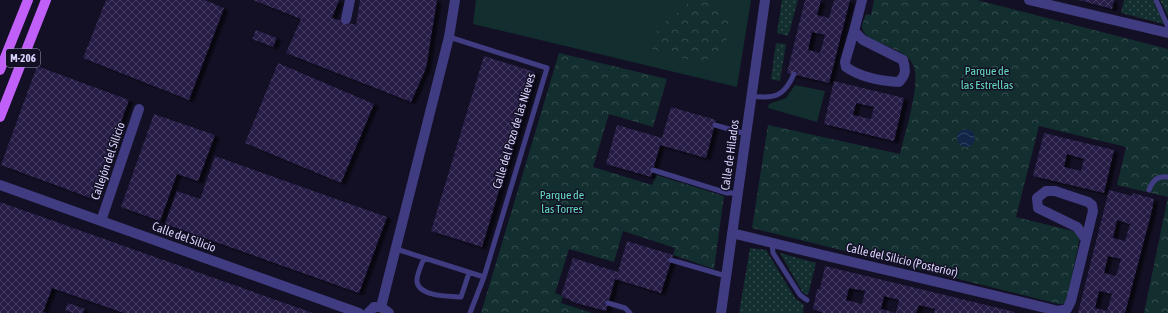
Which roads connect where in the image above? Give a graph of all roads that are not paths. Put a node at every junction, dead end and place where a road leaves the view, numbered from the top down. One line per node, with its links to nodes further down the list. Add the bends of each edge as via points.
1 (28, 0): 14 (main road, M-206)
2 (46, 0): 18 (main road, M-206)
3 (350, 0): 9 (street)
4 (455, 0): 13 (street)
5 (765, 0): 16 (street, Calle de Hilados)
6 (862, 0): 11 (street)
7 (1029, 0): 12 (street)
8 (1156, 0): 10 (lane)
9 (346, 20)
10 (1168, 27)
11 (854, 31): 11 (street, via 846,67 853,72 899,82 906,69 903,60 863,40)
12 (1168, 33)
13 (449, 37): 30 (street); 35 (lane, Calle del Pozo de las Nieves, via 547,68)
14 (0, 70)
15 (794, 74): 16 (lane, via 782,93 775,97)
16 (751, 96): 20 (street, Calle de Hilados)
17 (139, 109): 26 (street, Callejón del Silicio)
18 (0, 116)
19 (715, 125): 20 (lane)
20 (746, 134): 25 (street, Calle de Hilados)
21 (653, 170): 25 (lane)
22 (1168, 177): 24 (lane, via 1155,179)
23 (0, 185): 26 (street, Calle del Silicio)
24 (1149, 190)
25 (738, 194): 27 (street, Calle de Hilados)
26 (101, 221): 39 (street, Calle del Silicio)
27 (732, 232): 29 (street, Calle del Silicio (Posterior)); 34 (street, Calle de Hilados)
28 (1085, 238): 28 (street, via 1093,211 1092,205 1055,191 1046,190 1037,198 1038,208 1077,227); 29 (street, Calle del Silicio (Posterior), via 1071,301 1067,309 1058,311)
29 (772, 242): 36 (lane, via 773,253 800,295)
30 (396, 249): 31 (lane); 38 (street)
31 (424, 258): 33 (lane); 33 (lane, via 416,280 419,287 426,292 461,298)
32 (671, 260): 34 (lane)
33 (470, 273): 35 (lane)
34 (726, 276): 43 (street, Calle de Hilados)
35 (484, 277): 41 (lane, Calle del Pozo de las Nieves)
36 (807, 300)
37 (608, 303): 42 (lane, via 625,308)
38 (385, 310): 40 (street, via 374,307)
39 (360, 313)
40 (368, 313)
41 (470, 313)
42 (630, 313)
43 (721, 313)

